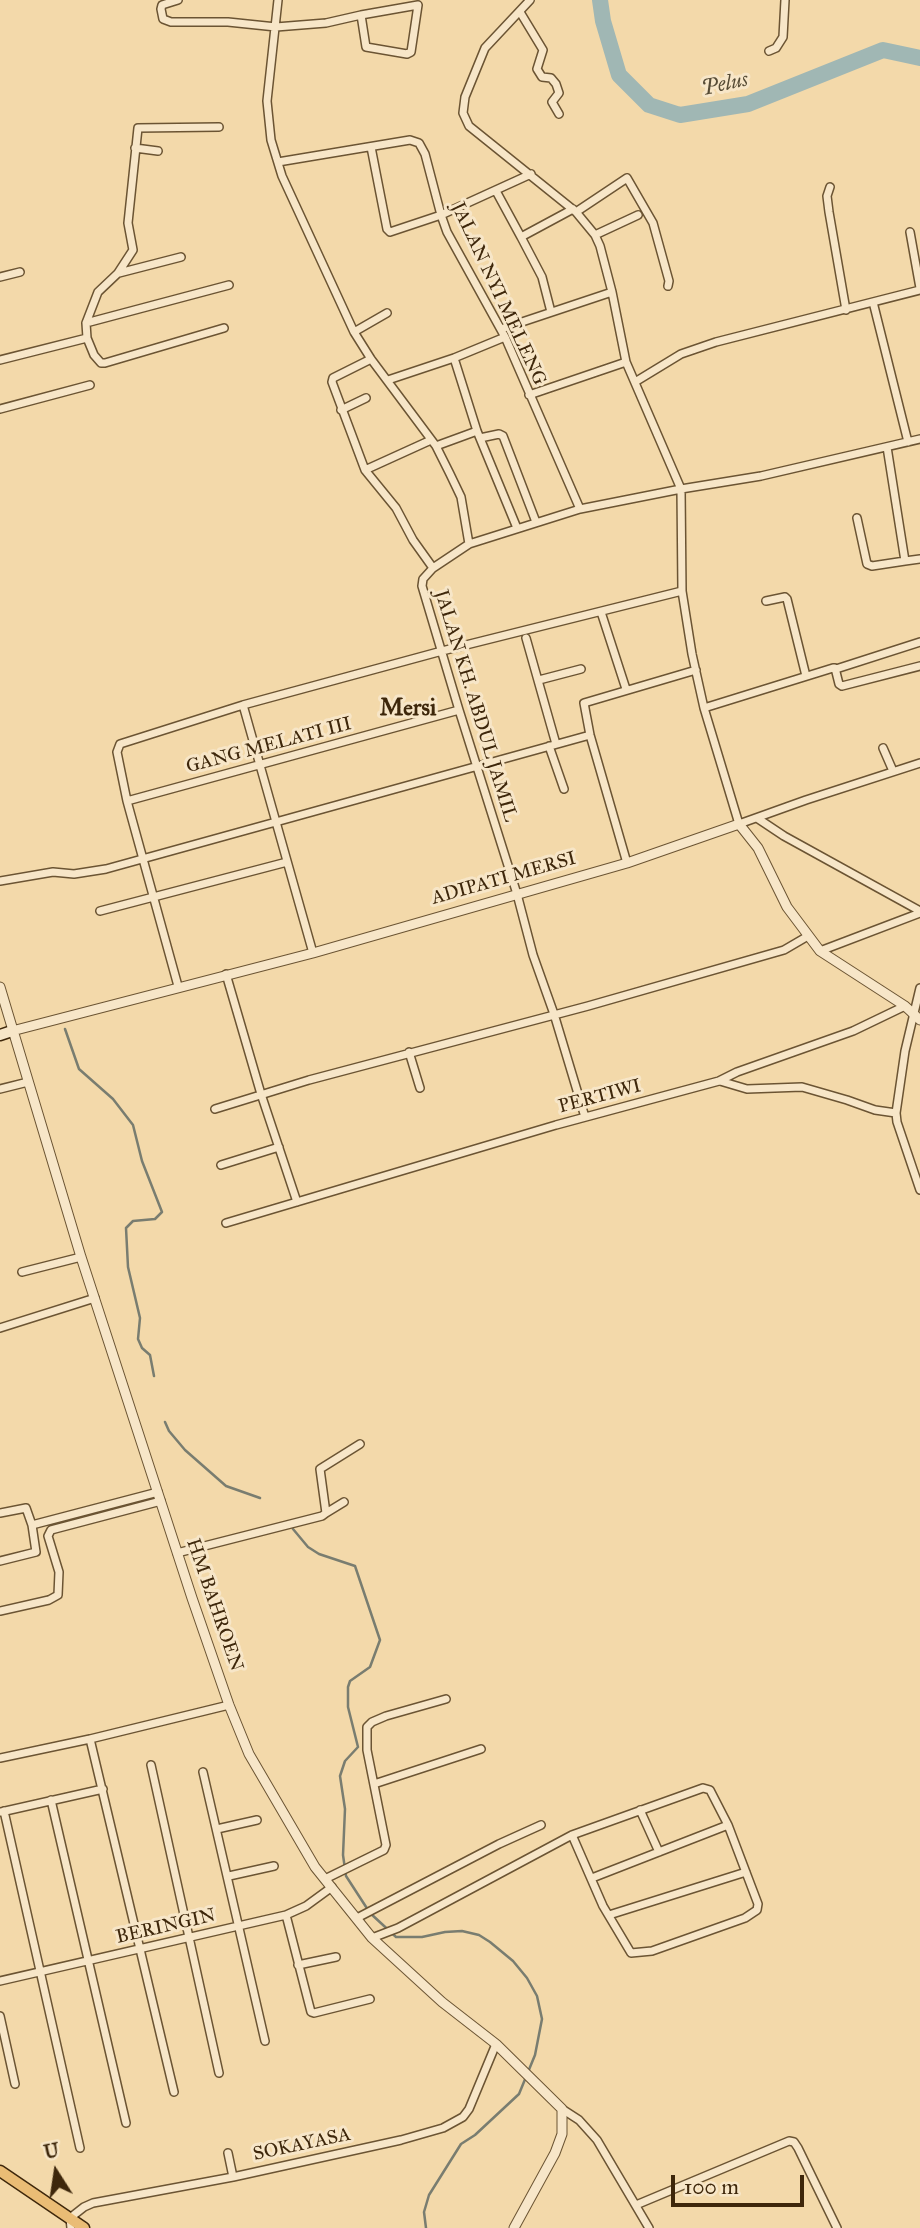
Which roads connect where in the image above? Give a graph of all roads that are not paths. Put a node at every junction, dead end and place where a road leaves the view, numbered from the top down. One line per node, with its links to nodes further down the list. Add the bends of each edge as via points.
1 (178, 0): 7 (street, via 162,5 163,19)
2 (278, 0): 7 (street)
3 (530, 0): 5 (street)
4 (785, 0): 8 (street, via 783,37)
5 (520, 12): 9 (street, via 543,50 537,69 556,85 559,93 552,102); 15 (street, via 485,48 463,113 469,125)
6 (361, 15): 6 (street, via 418,5 411,52 366,47); 7 (street)
7 (276, 27): 14 (street, via 267,101)
8 (769, 51)
9 (559, 114)
10 (219, 127): 11 (street, via 139,127)
11 (135, 148): 13 (street); 26 (street, via 128,223 133,250)
12 (371, 148): 14 (street, JALAN NYI MELENG); 19 (street, JALAN NYI MELENG, via 410,140 419,143); 19 (street, via 388,231)
13 (158, 151)
14 (278, 162): 39 (street)
15 (524, 178): 17 (street); 18 (street)
16 (830, 187): 33 (street, via 829,212)
17 (496, 191): 19 (street); 23 (street)
18 (570, 212): 22 (street); 23 (street); 29 (street, via 626,178 653,223)
19 (441, 215): 38 (street, JALAN NYI MELENG)
20 (638, 215): 22 (street)
21 (909, 232): 30 (street)
22 (595, 235): 31 (street)
23 (521, 237): 34 (street, via 542,276)
24 (181, 257): 26 (street)
25 (20, 272): 27 (street)
26 (118, 274): 36 (street, via 98,292)
27 (0, 277)
28 (229, 285): 36 (street)
29 (668, 286)
30 (920, 289): 32 (street)
31 (608, 294): 34 (street); 45 (street)
32 (873, 302): 33 (street); 55 (street)
33 (846, 310): 47 (street, via 704,346 681,354)
34 (551, 312): 38 (street)
35 (387, 313): 39 (street)
36 (86, 323): 41 (street)
37 (225, 328): 41 (street, via 105,363 94,355)
38 (501, 328): 40 (street, JALAN NYI MELENG)
39 (354, 332): 43 (street)
40 (505, 337): 42 (street); 49 (street, JALAN NYI MELENG)
41 (86, 338): 44 (street)
42 (454, 358): 46 (street); 53 (street)
43 (371, 359): 46 (street); 52 (street, via 332,380)
44 (0, 360)
45 (621, 363): 47 (street); 49 (street)
46 (387, 380): 56 (street)
47 (635, 382): 59 (street)
48 (90, 384): 51 (street)
49 (529, 395): 60 (street, JALAN NYI MELENG)
50 (366, 398): 52 (street)
51 (0, 409)
52 (341, 410): 58 (street)
53 (479, 435): 56 (street); 62 (street, via 503,436); 63 (street)
54 (920, 439): 55 (street, JALAN KH. ABDUL JAMIL)
55 (908, 442): 57 (street, JALAN KH. ABDUL JAMIL)
56 (433, 443): 58 (street); 64 (street, via 461,497)
57 (887, 447): 59 (street, JALAN KH. ABDUL JAMIL); 66 (street)
58 (365, 470): 67 (street, via 396,508)
59 (679, 489): 60 (street, JALAN KH. ABDUL JAMIL); 68 (street)
60 (580, 509): 62 (street, JALAN KH. ABDUL JAMIL)
61 (857, 518): 66 (street, via 867,564)
62 (536, 522): 63 (street, JALAN KH. ABDUL JAMIL)
63 (517, 528): 64 (street, JALAN KH. ABDUL JAMIL)
64 (469, 544): 67 (street, JALAN KH. ABDUL JAMIL)
65 (920, 559): 66 (street)
66 (905, 561)
67 (433, 568): 73 (street, JALAN KH. ABDUL JAMIL, via 422,586)
68 (680, 592): 70 (street); 77 (street)
69 (766, 601): 78 (street, via 788,598)
70 (601, 612): 73 (street); 80 (street)
71 (526, 638): 79 (street)
72 (920, 642): 76 (street)
73 (442, 651): 81 (street); 83 (street, JALAN KH. ABDUL JAMIL)
74 (920, 666): 76 (street, via 842,686)
75 (581, 669): 79 (street)
76 (836, 669): 78 (street)
77 (690, 672): 80 (street); 82 (street)
78 (806, 676): 82 (street)
79 (539, 680): 85 (street)
80 (626, 689): 84 (street, via 584,703)
81 (243, 705): 88 (street); 92 (street, via 120,744 117,752)
82 (704, 708): 95 (street)
83 (459, 710): 88 (street, GANG MELATI III); 89 (street, JALAN KH. ABDUL JAMIL)
84 (590, 736): 85 (street); 98 (street)
85 (553, 745): 89 (street); 91 (street)
86 (883, 748): 90 (street)
87 (920, 763): 90 (street)
88 (260, 766): 92 (street, GANG MELATI III); 94 (street)
89 (477, 766): 94 (street); 100 (street, JALAN KH. ABDUL JAMIL)
90 (893, 771): 93 (street)
91 (564, 789)
92 (127, 800): 96 (street)
93 (757, 818): 95 (street); 103 (street)
94 (276, 822): 96 (street); 97 (street)
95 (737, 825): 98 (street, ADIPATI MERSI); 104 (street, via 758,848)
96 (142, 859): 99 (street, via 82,873 53,872); 101 (street)
97 (287, 862): 101 (street); 106 (street)
98 (627, 863): 100 (street, ADIPATI MERSI)
99 (0, 881)
100 (517, 894): 106 (street, ADIPATI MERSI); 112 (street, JALAN KH. ABDUL JAMIL)
101 (152, 897): 102 (street); 108 (street)
102 (100, 911)
103 (920, 912): 105 (street)
104 (805, 939): 105 (street); 112 (street, via 794,946)
105 (820, 951): 111 (street)
106 (313, 953): 107 (street, ADIPATI MERSI)
107 (226, 974): 108 (street, ADIPATI MERSI); 121 (street)
108 (178, 986): 114 (street, ADIPATI MERSI)
109 (0, 987): 114 (street, HM BAHROEN)
110 (920, 988): 113 (street)
111 (901, 1008): 113 (street); 117 (street, PERTIWI)
112 (554, 1014): 116 (street); 124 (street, JALAN KH. ABDUL JAMIL)
113 (917, 1018): 123 (street, via 905,1051)
114 (12, 1031): 115 (main road); 118 (street, HM BAHROEN)
115 (0, 1034)
116 (409, 1052): 119 (street); 121 (street)
117 (719, 1081): 123 (street, via 747,1089 802,1087 875,1111); 124 (street, PERTIWI)
118 (28, 1082): 120 (street); 130 (street, HM BAHROEN)
119 (420, 1088)
120 (0, 1089)
121 (261, 1094): 122 (street); 125 (street)
122 (215, 1109)
123 (896, 1113): 127 (street)
124 (585, 1116): 128 (street, PERTIWI)
125 (279, 1147): 126 (street); 128 (street)
126 (221, 1164)
127 (920, 1190)
128 (296, 1202): 129 (street, PERTIWI)
129 (226, 1223)
130 (81, 1257): 131 (street); 132 (street, HM BAHROEN)
131 (22, 1272)
132 (95, 1298): 133 (street); 135 (street, HM BAHROEN)
133 (0, 1328)
134 (360, 1444): 138 (street, via 320,1469)
135 (160, 1497): 139 (street); 140 (street, HM BAHROEN); 142 (street, via 51,1530 48,1535 59,1572 58,1595)
136 (344, 1502): 138 (street)
137 (0, 1513): 139 (street, via 26,1508)
138 (326, 1513): 140 (street)
139 (32, 1525): 141 (street, via 36,1552)
140 (177, 1553): 144 (street, HM BAHROEN)
141 (0, 1561)
142 (0, 1611)
143 (446, 1699): 150 (street, via 386,1716 367,1727)
144 (229, 1705): 145 (street); 165 (street, HM BAHROEN, via 249,1754 309,1857)
145 (90, 1739): 147 (street); 151 (street)
146 (481, 1749): 150 (street)
147 (0, 1758)
148 (151, 1765): 171 (street)
149 (203, 1772): 158 (street)
150 (374, 1784): 165 (street, BERINGIN, via 384,1850)
151 (103, 1789): 152 (street); 172 (street)
152 (51, 1800): 154 (street); 174 (street)
153 (640, 1810): 157 (street, via 703,1788 710,1790); 159 (street); 160 (street)
154 (2, 1811): 176 (street)
155 (257, 1820): 158 (street)
156 (541, 1825): 168 (street)
157 (728, 1825): 160 (street); 162 (street)
158 (217, 1829): 163 (street)
159 (572, 1835): 164 (street); 170 (street)
160 (659, 1852): 164 (street)
161 (274, 1866): 163 (street)
162 (746, 1872): 167 (street); 167 (street, via 758,1910 652,1951 631,1953)
163 (229, 1875): 169 (street)
164 (592, 1878): 167 (street)
165 (330, 1880): 166 (street, BERINGIN, via 306,1906); 168 (street, HM BAHROEN)
166 (286, 1915): 169 (street, BERINGIN); 175 (street)
167 (609, 1915)
168 (360, 1916): 170 (street, HM BAHROEN)
169 (240, 1926): 171 (street, BERINGIN); 180 (street)
170 (376, 1936): 181 (street, HM BAHROEN, via 442,2002)
171 (190, 1938): 172 (street, BERINGIN); 182 (street)
172 (141, 1948): 174 (street, BERINGIN); 184 (street)
173 (336, 1957): 175 (street)
174 (89, 1960): 176 (street, BERINGIN); 186 (street)
175 (298, 1965): 178 (street, via 312,2013)
176 (41, 1971): 177 (street, BERINGIN); 187 (street)
177 (0, 1981)
178 (370, 1999)
179 (0, 2016): 183 (street)
180 (265, 2041)
181 (496, 2044): 185 (street, HM BAHROEN); 190 (street, SOKAYASA, via 469,2109 443,2129)
182 (219, 2073)
183 (15, 2084)
184 (174, 2092)
185 (562, 2109): 191 (street, via 597,2140); 194 (street, via 562,2134 555,2153)
186 (126, 2123)
187 (80, 2148)
188 (228, 2153): 190 (street)
189 (0, 2171): 192 (main road)
190 (233, 2177): 192 (street, SOKAYASA, via 93,2203)
191 (636, 2205): 195 (street); 196 (street, via 789,2141 798,2148)
192 (71, 2223): 193 (main road)
193 (84, 2228)
194 (514, 2228)
195 (649, 2228)
196 (837, 2228)

